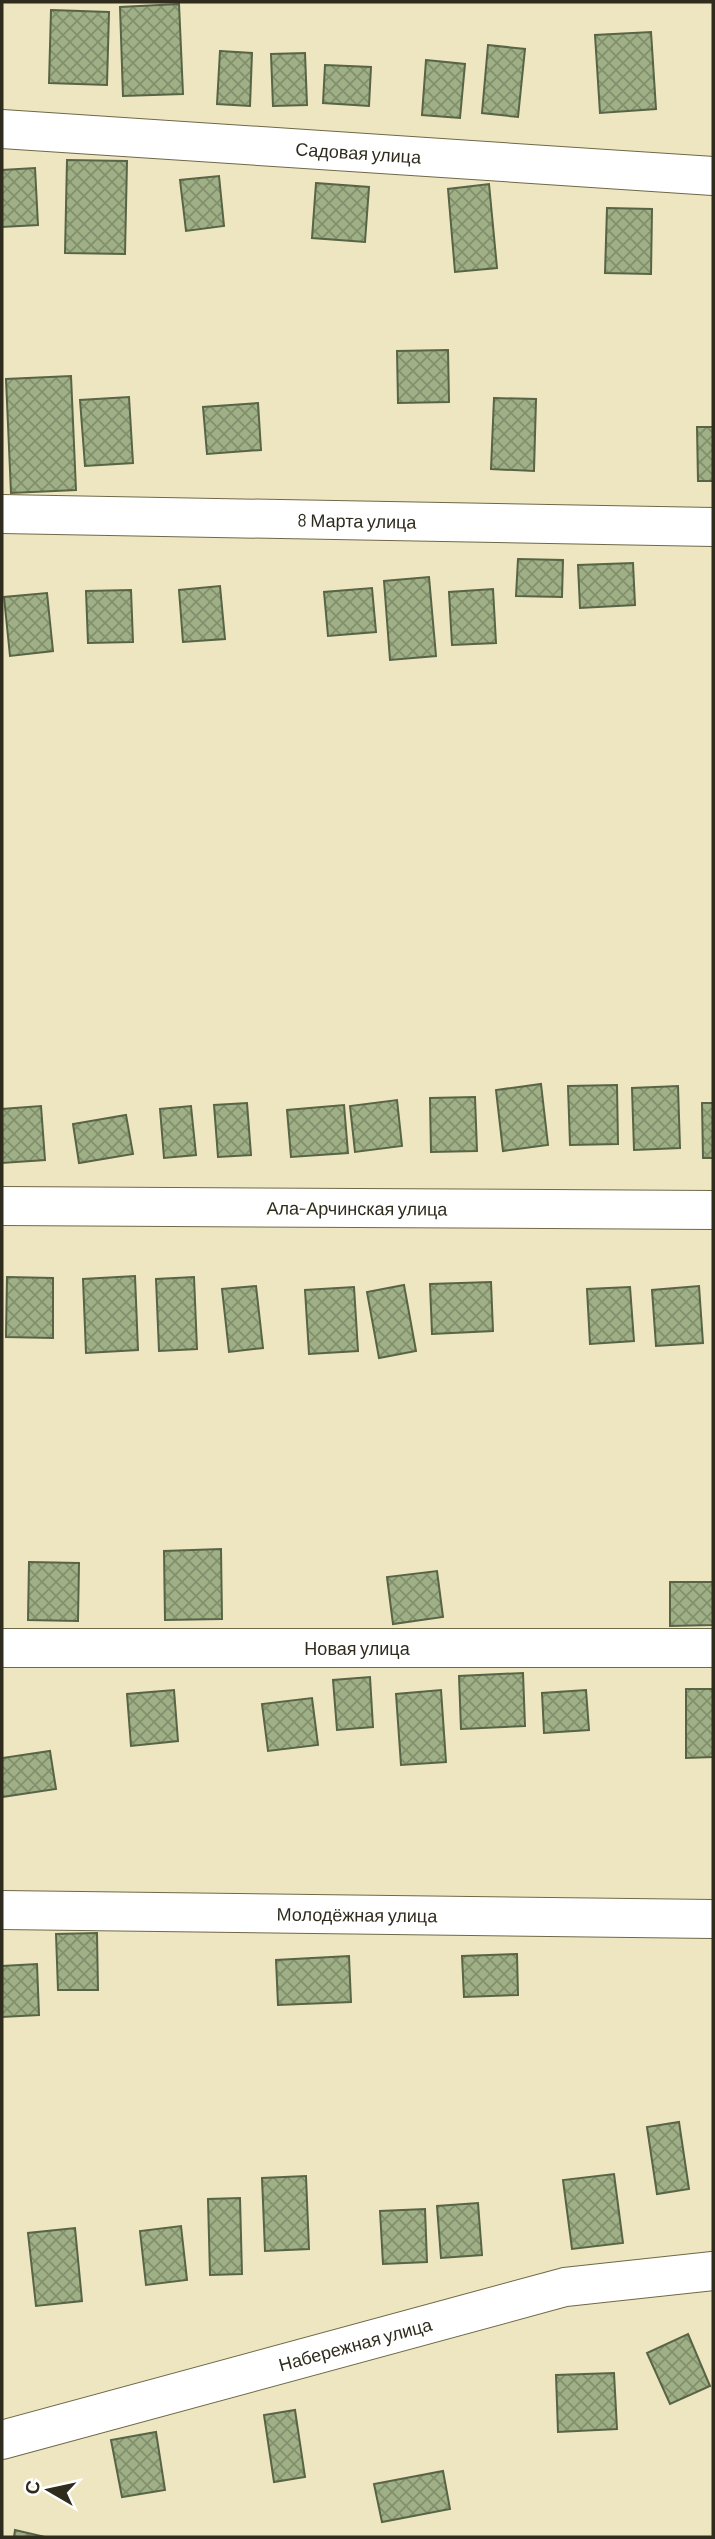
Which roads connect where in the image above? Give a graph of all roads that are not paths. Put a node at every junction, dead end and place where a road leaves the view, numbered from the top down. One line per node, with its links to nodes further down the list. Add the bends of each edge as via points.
1 (2, 129): 2 (street, Садовая улица)
2 (713, 176)
3 (2, 514): 4 (street, 8 Марта улица)
4 (713, 527)
5 (2, 1206): 6 (street, Ала-Арчинская улица)
6 (713, 1210)
7 (2, 1648): 8 (street, Новая улица)
8 (713, 1648)
9 (2, 1910): 10 (street, Молодёжная улица)
10 (713, 1919)
11 (713, 2271): 12 (street, Набережная улица, via 565,2287)
12 (2, 2440)

